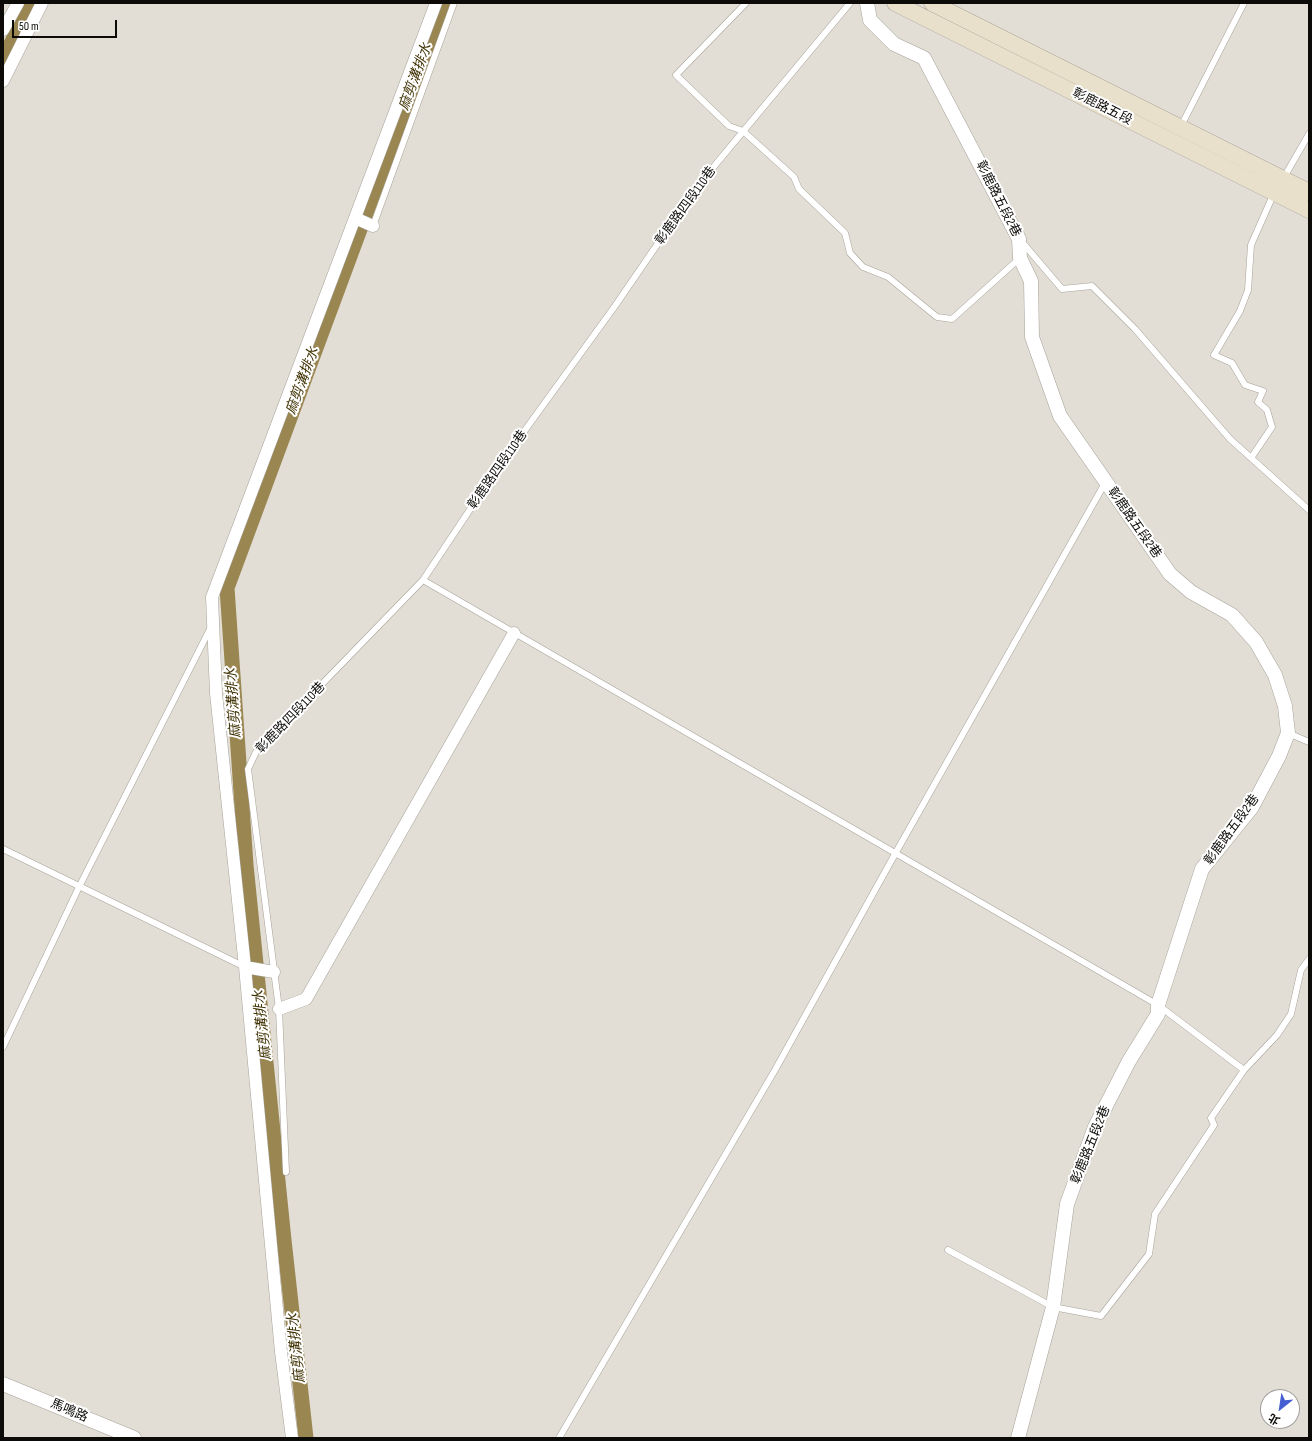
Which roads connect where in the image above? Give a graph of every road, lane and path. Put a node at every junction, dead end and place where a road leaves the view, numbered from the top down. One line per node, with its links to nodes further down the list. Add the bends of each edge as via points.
1 (18, 3): 11 (street)
2 (42, 3): 12 (street)
3 (436, 3): 19 (street)
4 (454, 3): 20 (lane)
5 (746, 3): 13 (lane, via 676,75 729,126)
6 (850, 3): 13 (lane, 彰鹿路四段110巷)
7 (867, 3): 21 (street, 彰鹿路五段2巷, via 870,20 894,44 924,58)
8 (895, 3): 14 (main road, 彰鹿路五段)
9 (932, 3): 14 (main road, 彰鹿路五段)
10 (1244, 3): 14 (lane)
11 (3, 30)
12 (3, 81)
13 (743, 131): 22 (lane, via 794,177 799,190 845,233 850,253 863,267 888,276 937,317 952,319); 26 (lane, 彰鹿路四段110巷, via 696,188 610,313 499,466)
14 (1176, 134): 16 (main road, 彰鹿路五段)
15 (1309, 134): 16 (lane)
16 (1278, 186): 17 (main road, 彰鹿路五段); 18 (main road, 彰鹿路五段); 23 (lane, via 1252,245 1248,290 1240,311 1214,355 1232,363 1245,385 1263,391 1258,402 1267,410 1272,427)
17 (1309, 192)
18 (1309, 210)
19 (355, 218): 20 (street); 27 (street, via 212,597)
20 (373, 226)
21 (1019, 239): 22 (street, 彰鹿路五段2巷); 23 (lane, via 1062,289 1092,286 1135,329 1230,439)
22 (1020, 258): 24 (street, 彰鹿路五段2巷, via 1031,281 1032,337 1060,416)
23 (1251, 458): 25 (lane)
24 (1105, 482): 29 (street, 彰鹿路五段2巷, via 1170,574 1191,592 1232,614 1256,642 1275,675 1285,706); 32 (lane)
25 (1309, 510)
26 (423, 580): 28 (lane); 35 (lane, 彰鹿路四段110巷, via 256,752 248,769)
27 (213, 622): 33 (lane); 36 (street, via 216,693)
28 (514, 634): 32 (lane); 38 (street, via 306,999)
29 (1288, 732): 30 (lane); 37 (street, 彰鹿路五段2巷, via 1279,756 1252,807 1202,870)
30 (1309, 742)
31 (3, 849): 33 (lane)
32 (895, 854): 37 (lane); 47 (lane, via 771,1077)
33 (79, 887): 36 (lane); 39 (lane)
34 (1309, 959): 40 (lane, via 1302,970 1291,1014 1276,1036)
35 (274, 966): 36 (street); 38 (lane, 彰鹿路四段110巷)
36 (245, 967): 46 (street, via 280,1344)
37 (1158, 1006): 40 (lane); 43 (street, 彰鹿路五段2巷, via 1158,1014 1095,1127 1067,1204)
38 (279, 1009): 41 (lane, 彰鹿路四段110巷)
39 (3, 1047)
40 (1244, 1070): 43 (lane, via 1211,1118 1214,1125 1155,1214 1148,1254 1101,1316)
41 (286, 1172)
42 (948, 1250): 43 (lane)
43 (1053, 1307): 48 (street, 彰鹿路五段2巷)
44 (3, 1384): 45 (street, 馬鳴路)
45 (134, 1438)
46 (292, 1438)
47 (559, 1438)
48 (1018, 1438)

